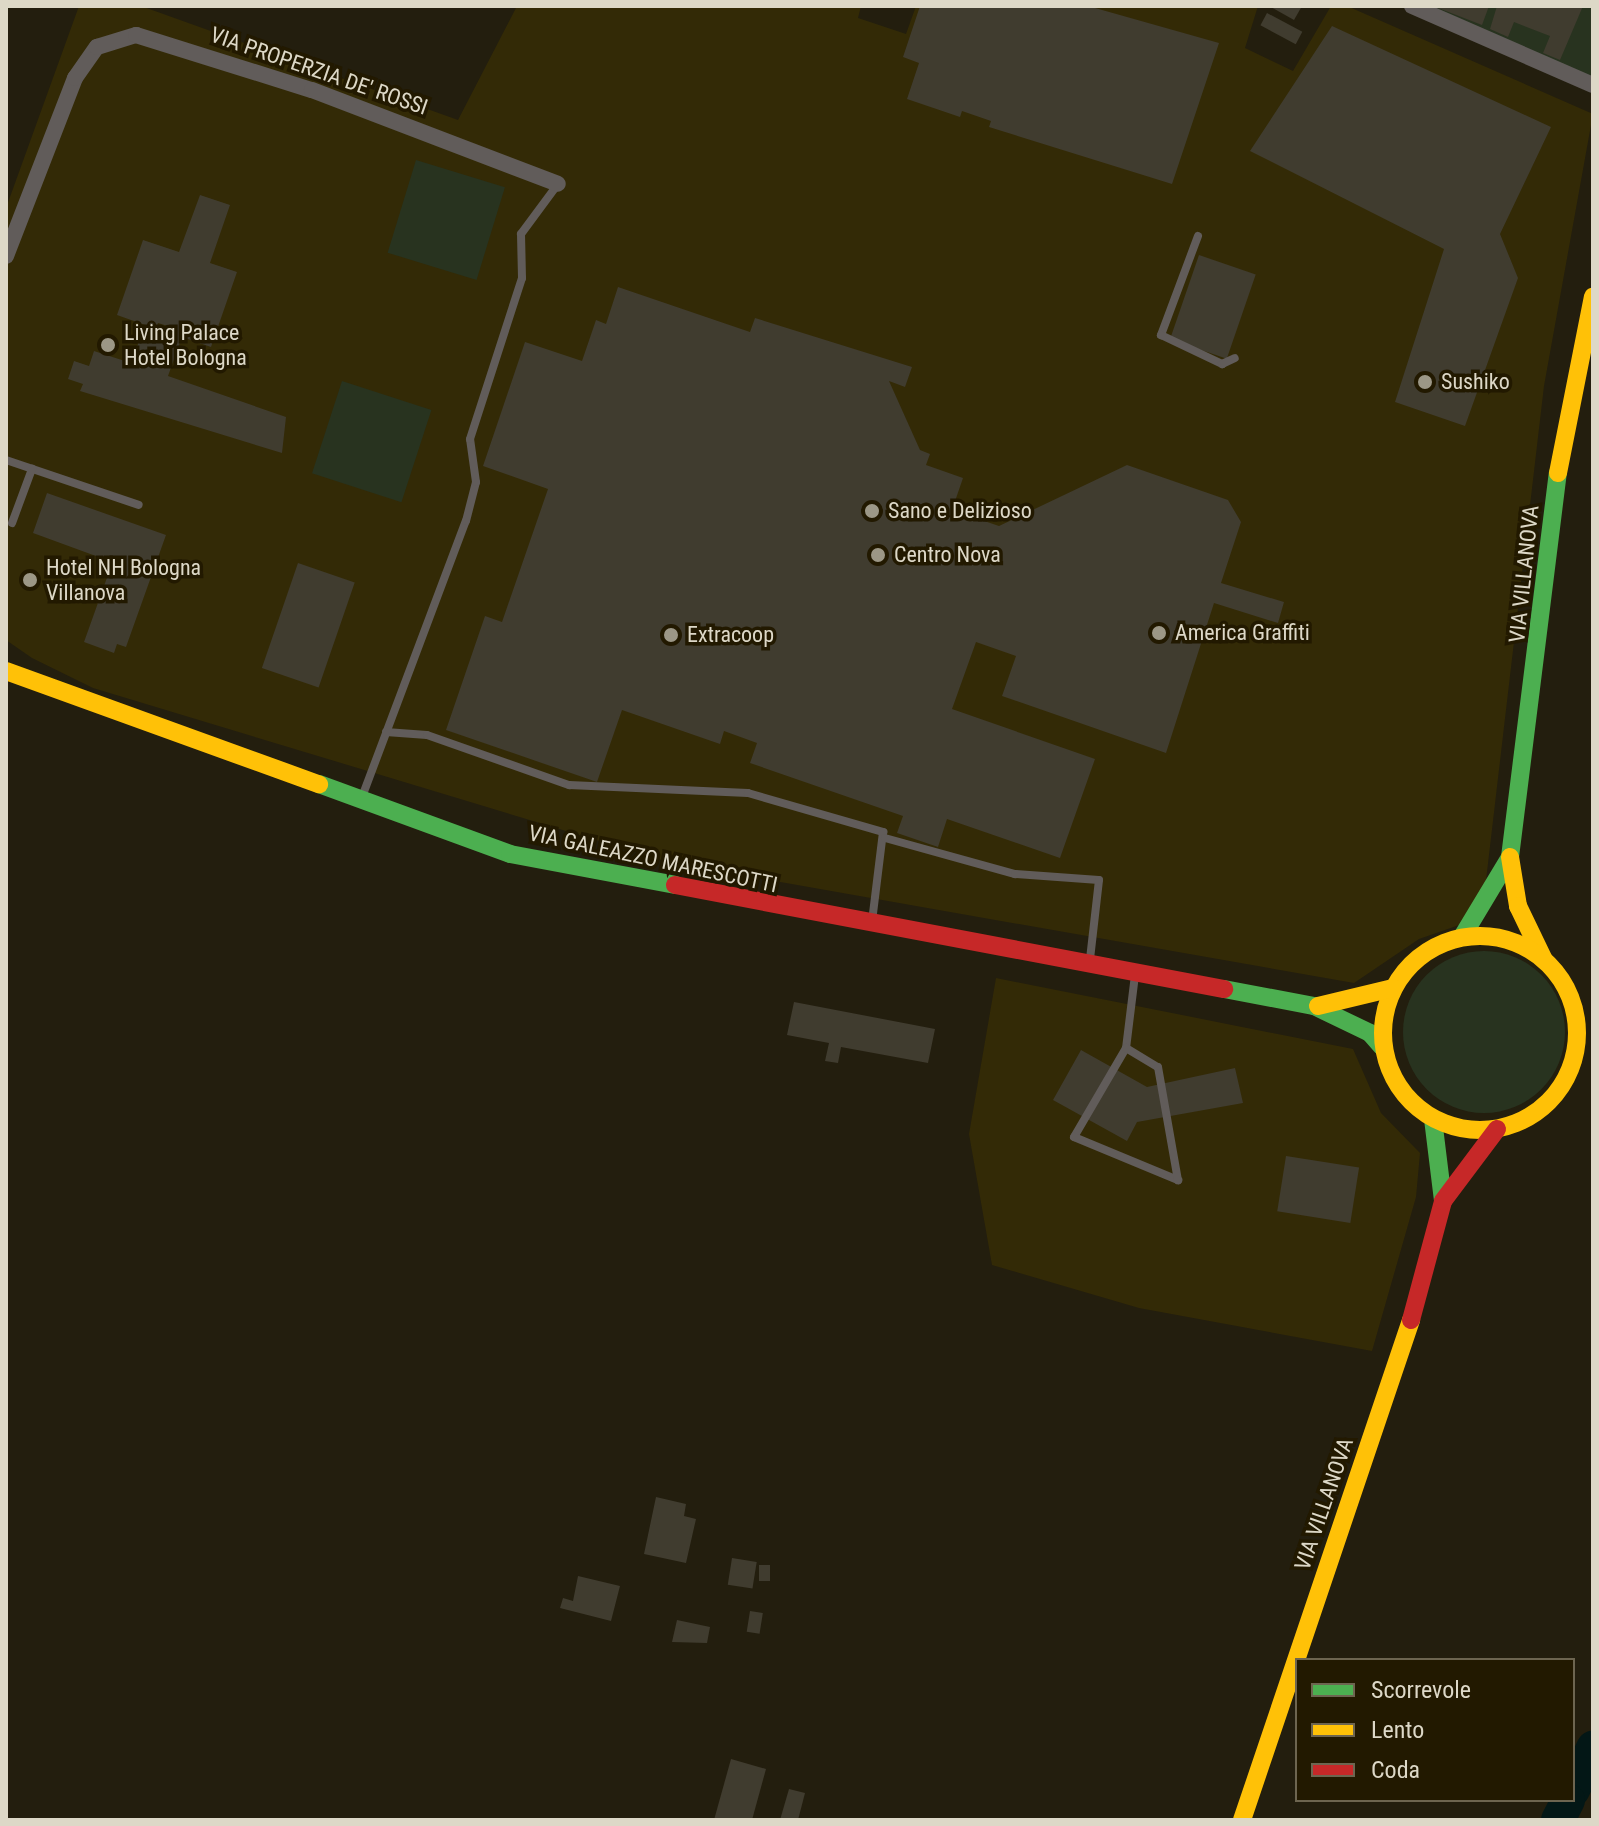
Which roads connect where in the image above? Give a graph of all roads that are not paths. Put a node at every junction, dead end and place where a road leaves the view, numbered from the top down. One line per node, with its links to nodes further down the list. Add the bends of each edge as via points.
1 (1412, 6): 2 (street)
2 (1593, 85)
3 (558, 184): 5 (street, VIA PROPERZIA DE' ROSSI, via 312,90 136,35 97,47 75,78); 13 (lane, via 521,234 522,278 470,439 476,482 466,521)
4 (1198, 236): 7 (lane, via 1161,335 1222,364)
5 (6, 256)
6 (1593, 296): 16 (main road, VIA VILLANOVA, via 1564,424)
7 (1235, 358)
8 (6, 460): 9 (lane)
9 (32, 469): 10 (lane); 11 (lane)
10 (139, 505)
11 (12, 523)
12 (6, 671): 14 (main road, VIA GALEAZZO MARESCOTTI)
13 (386, 732): 14 (lane); 15 (lane, via 427,735 595,789 673,784 748,793 840,816)
14 (360, 801): 17 (main road, VIA GALEAZZO MARESCOTTI, via 564,867)
15 (885, 838): 17 (lane); 20 (lane, via 1015,874 1099,880)
16 (1510, 857): 18 (main road, VIA VILLANOVA, via 1484,911); 19 (main road, VIA VILLANOVA, via 1518,906)
17 (871, 926): 20 (main road, VIA GALEAZZO MARESCOTTI)
18 (1462, 937): 19 (main road, via 1491,936); 22 (main road, via 1434,946)
19 (1543, 958): 27 (main road, via 1573,1004 1575,1058 1546,1105)
20 (1089, 966): 21 (main road, VIA GALEAZZO MARESCOTTI)
21 (1135, 975): 23 (main road, VIA GALEAZZO MARESCOTTI); 25 (lane)
22 (1393, 988): 23 (main road, VIA GALEAZZO MARESCOTTI); 24 (main road)
23 (1314, 1006): 24 (main road, VIA GALEAZZO MARESCOTTI, via 1370,1033)
24 (1382, 1047): 26 (main road, via 1398,1087)
25 (1126, 1048): 25 (lane, via 1158,1067 1178,1180 1074,1137)
26 (1433, 1119): 27 (main road); 28 (main road, VIA VILLANOVA)
27 (1497, 1129): 28 (main road, VIA VILLANOVA)
28 (1443, 1201): 29 (main road, VIA VILLANOVA, via 1407,1335)
29 (1297, 1658)
30 (1295, 1664): 31 (main road, VIA VILLANOVA)
31 (1242, 1820)

